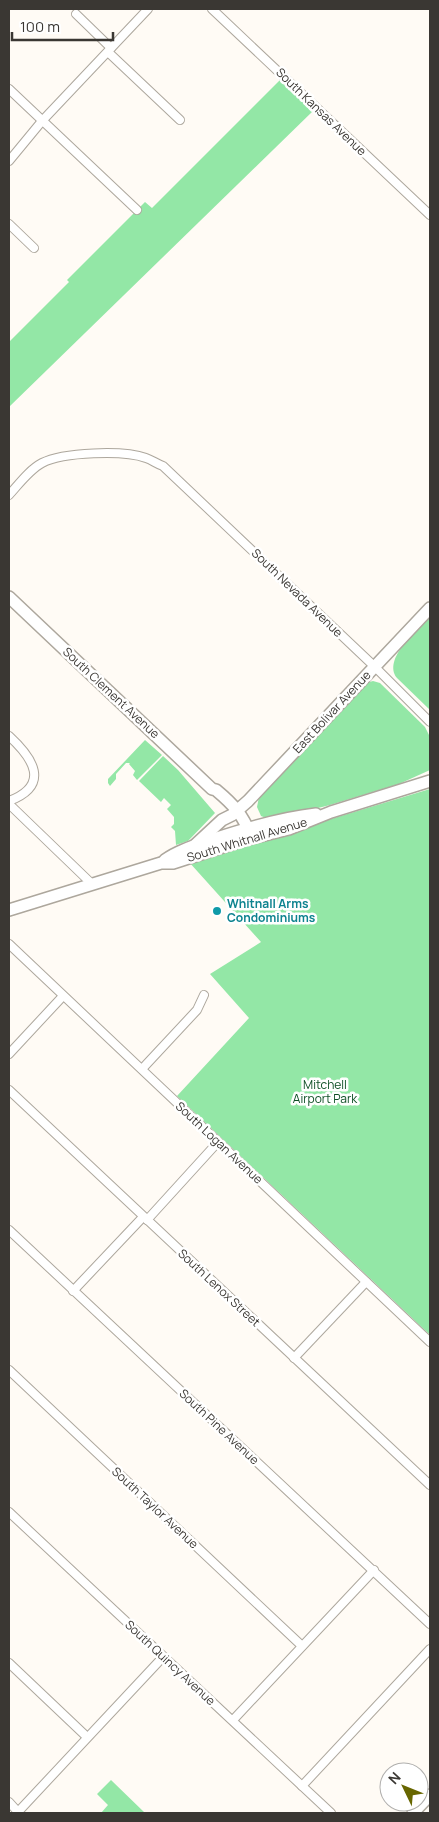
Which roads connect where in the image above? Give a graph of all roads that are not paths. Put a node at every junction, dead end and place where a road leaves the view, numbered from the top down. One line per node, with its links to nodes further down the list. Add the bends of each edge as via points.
1 (148, 9): 4 (street)
2 (212, 9): 10 (street, South Kansas Avenue)
3 (76, 14): 4 (street)
4 (110, 50): 6 (street); 7 (street)
5 (9, 89): 7 (street)
6 (180, 120)
7 (42, 121): 8 (street); 9 (street)
8 (9, 161)
9 (137, 210)
10 (430, 215)
11 (9, 224): 12 (street)
12 (34, 248)
13 (9, 495): 16 (street, South Nevada Avenue, via 42,463 60,457 124,453 163,466)
14 (9, 598): 21 (street, South Clement Avenue)
15 (430, 608): 16 (street, East Bolivar Avenue)
16 (375, 667): 17 (street, South Nevada Avenue); 21 (street, East Bolivar Avenue)
17 (430, 722)
18 (9, 736): 20 (street, via 27,754 34,774 30,788)
19 (430, 781): 22 (street, South Whitnall Avenue, via 331,812 289,829)
20 (9, 803): 25 (street)
21 (235, 812): 22 (street, South Clement Avenue); 23 (street, East Bolivar Avenue)
22 (247, 834): 23 (street, South Whitnall Avenue); 24 (street, South Whitnall Avenue, via 173,863)
23 (194, 846): 24 (street, South Whitnall Avenue)
24 (161, 863): 25 (street, South Whitnall Avenue)
25 (92, 884): 26 (street, South Whitnall Avenue)
26 (9, 910)
27 (9, 944): 28 (street, South Logan Avenue)
28 (63, 996): 30 (street); 31 (street, South Logan Avenue)
29 (204, 996): 31 (street, via 197,1010)
30 (9, 1054)
31 (142, 1069): 33 (street, South Logan Avenue)
32 (9, 1090): 34 (street, South Lenox Street)
33 (218, 1142): 34 (street); 36 (street, South Logan Avenue)
34 (145, 1218): 37 (street); 39 (street, South Lenox Street)
35 (9, 1230): 37 (street, South Pine Avenue)
36 (366, 1282): 38 (street, South Logan Avenue); 39 (street)
37 (73, 1291): 43 (street, South Pine Avenue)
38 (430, 1342)
39 (294, 1358): 41 (street, South Lenox Street)
40 (9, 1370): 45 (street, South Taylor Avenue)
41 (430, 1485)
42 (9, 1512): 47 (street, South Quincy Avenue)
43 (374, 1570): 44 (street, South Pine Avenue); 45 (street)
44 (430, 1624)
45 (302, 1646): 49 (street)
46 (430, 1649): 51 (street)
47 (163, 1656): 49 (street, South Quincy Avenue); 50 (street)
48 (9, 1664): 50 (street)
49 (233, 1720): 51 (street, South Quincy Avenue)
50 (87, 1737): 54 (street)
51 (302, 1786): 55 (street, South Quincy Avenue)
52 (430, 1795): 56 (street)
53 (9, 1802): 54 (street)
54 (18, 1812)
55 (331, 1813)
56 (413, 1813)

